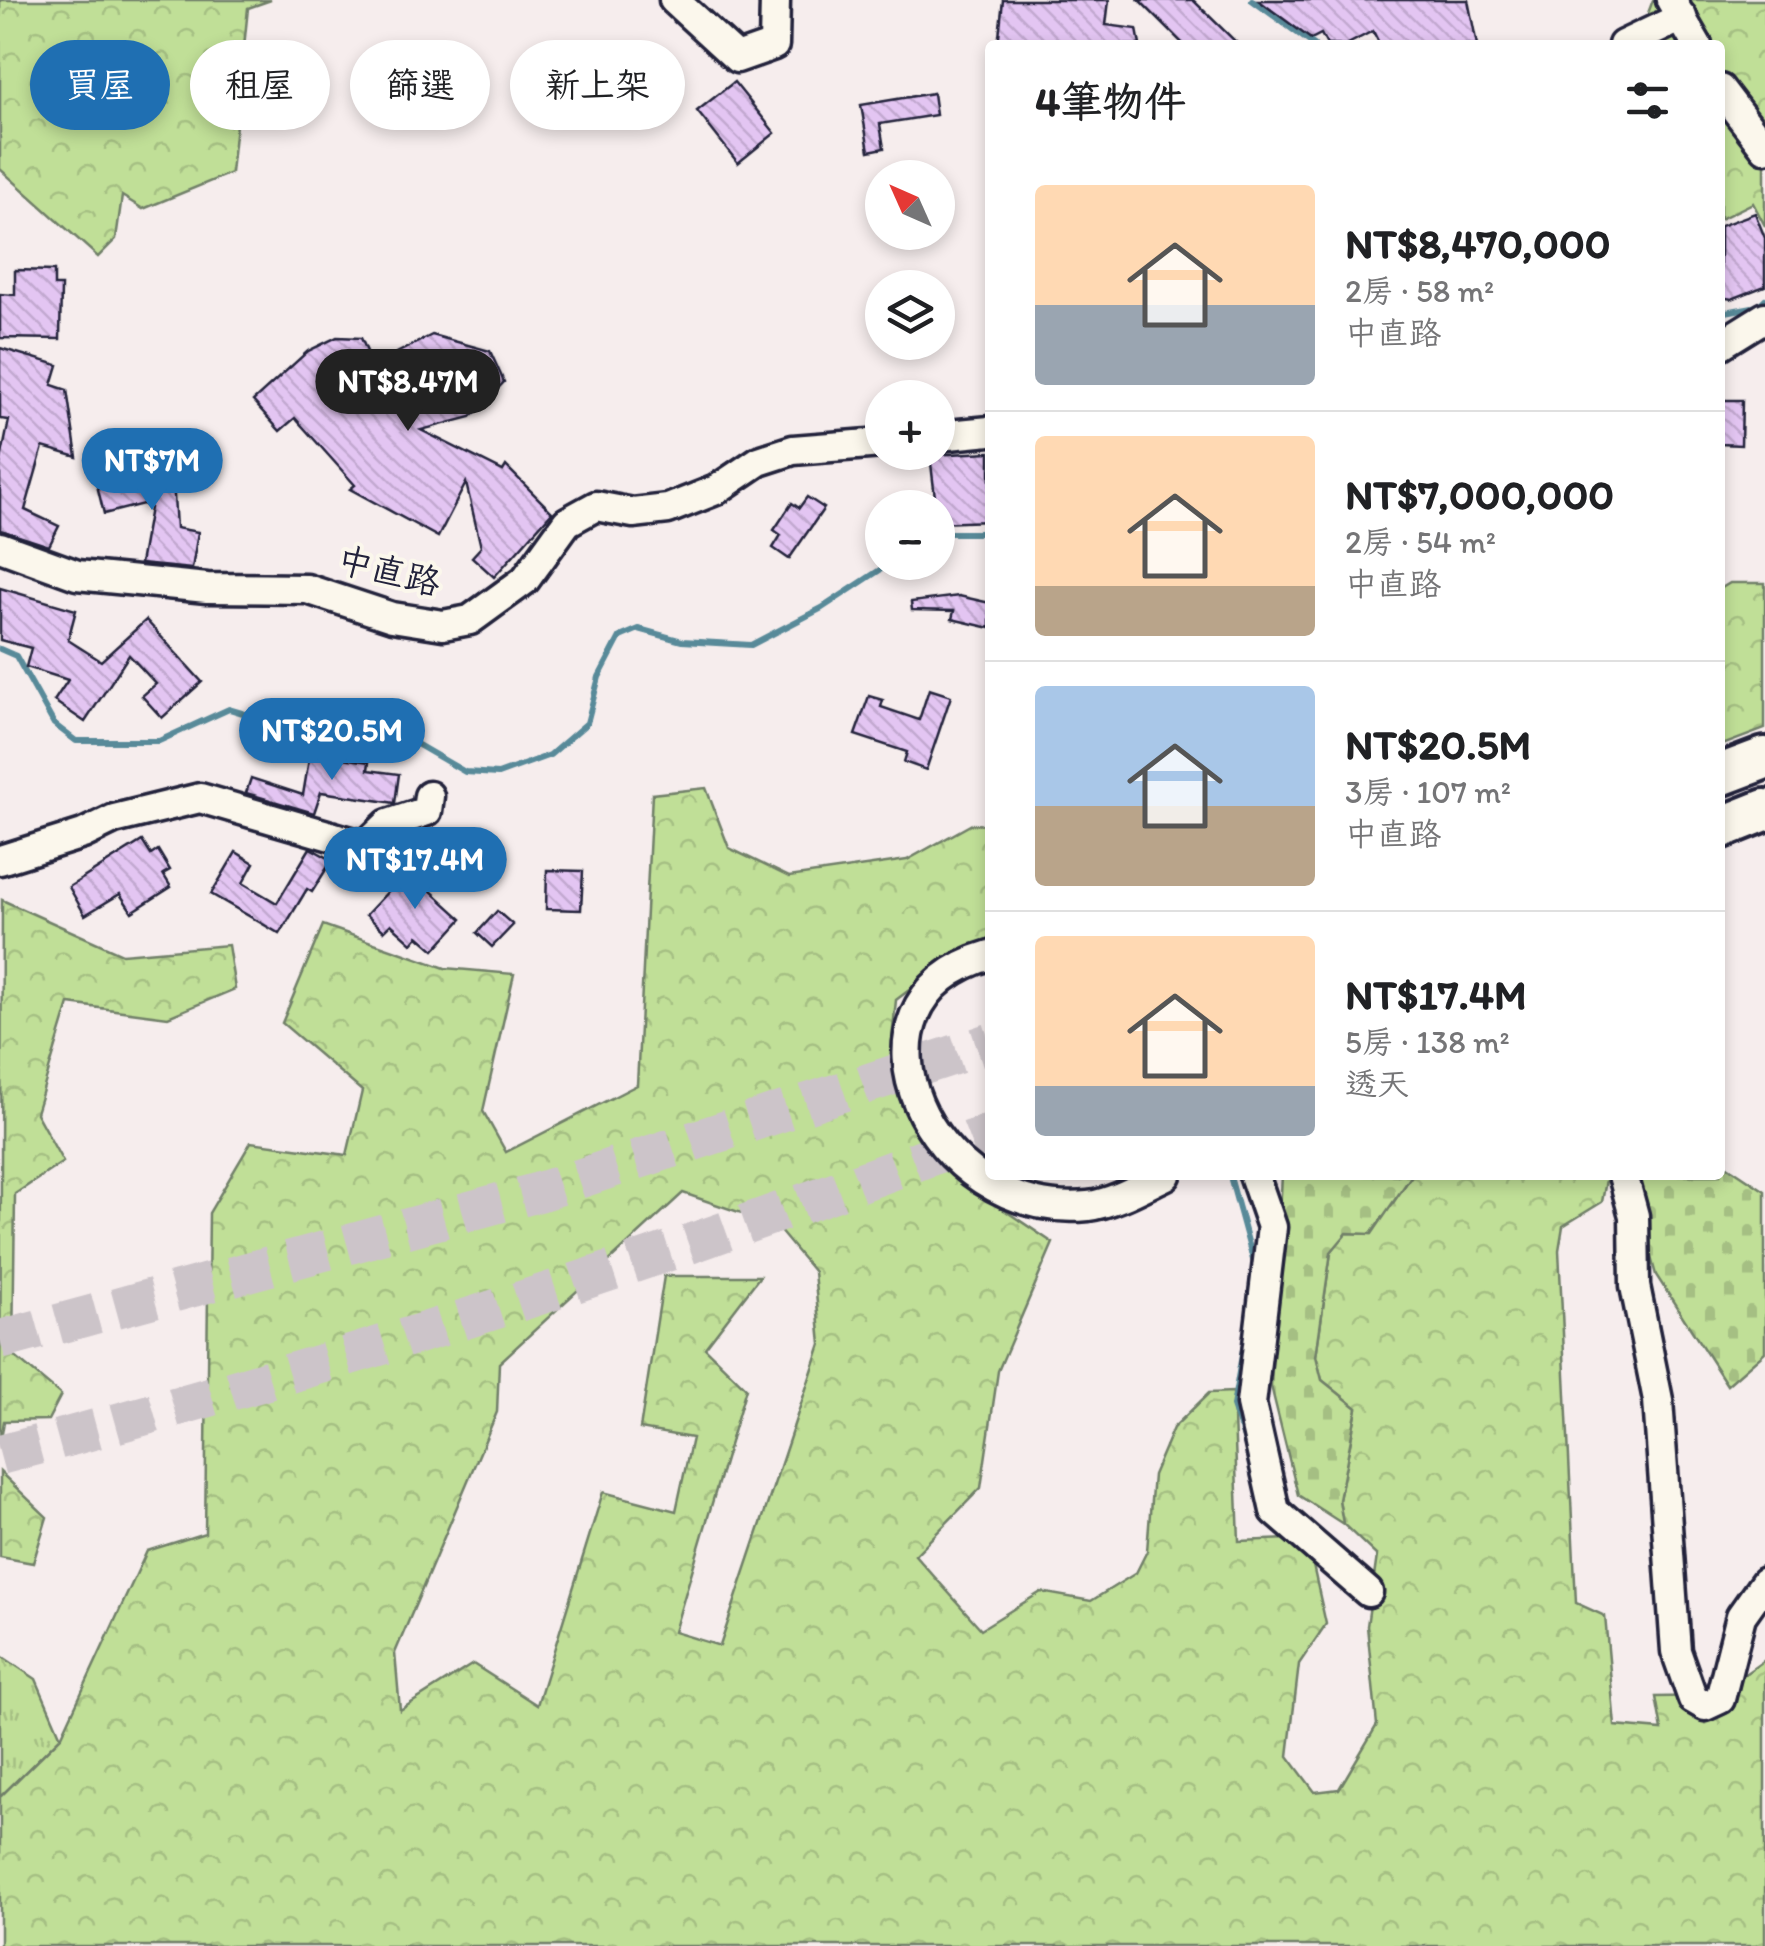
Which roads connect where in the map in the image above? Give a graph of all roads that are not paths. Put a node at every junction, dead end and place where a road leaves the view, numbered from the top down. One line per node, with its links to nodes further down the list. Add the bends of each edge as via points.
1 (674, 0): 2 (street, via 737,58 774,45)
2 (774, 0)
3 (1677, 8): 4 (street); 5 (street)
4 (1630, 40)
5 (1694, 40)
6 (1725, 96): 7 (street)
7 (1765, 148)
8 (1765, 317): 9 (street)
9 (1725, 341)
10 (985, 432): 11 (street)
11 (955, 435)
12 (865, 445): 13 (street, 中直路, via 793,450 758,461 716,490 668,509 633,513 596,506 567,522 525,580 470,620 443,625 392,617 306,588 207,588 77,575)
13 (0, 547)
14 (1765, 758): 15 (highway)
15 (1725, 772)
16 (429, 796): 19 (street, via 426,811 388,824 365,846 200,798 114,819)
17 (1765, 810): 18 (highway)
18 (1725, 826)
19 (0, 860)
20 (985, 957): 21 (street, via 942,975 918,1007 911,1032 916,1103 939,1144 986,1184 1061,1205 1091,1206)
21 (1154, 1180)
22 (1256, 1180): 25 (street, via 1272,1227 1251,1404 1274,1510)
23 (1624, 1180): 24 (street, via 1634,1216 1635,1286 1658,1400 1676,1651 1694,1699 1704,1706 1720,1699 1741,1616)
24 (1765, 1582)
25 (1368, 1592)

